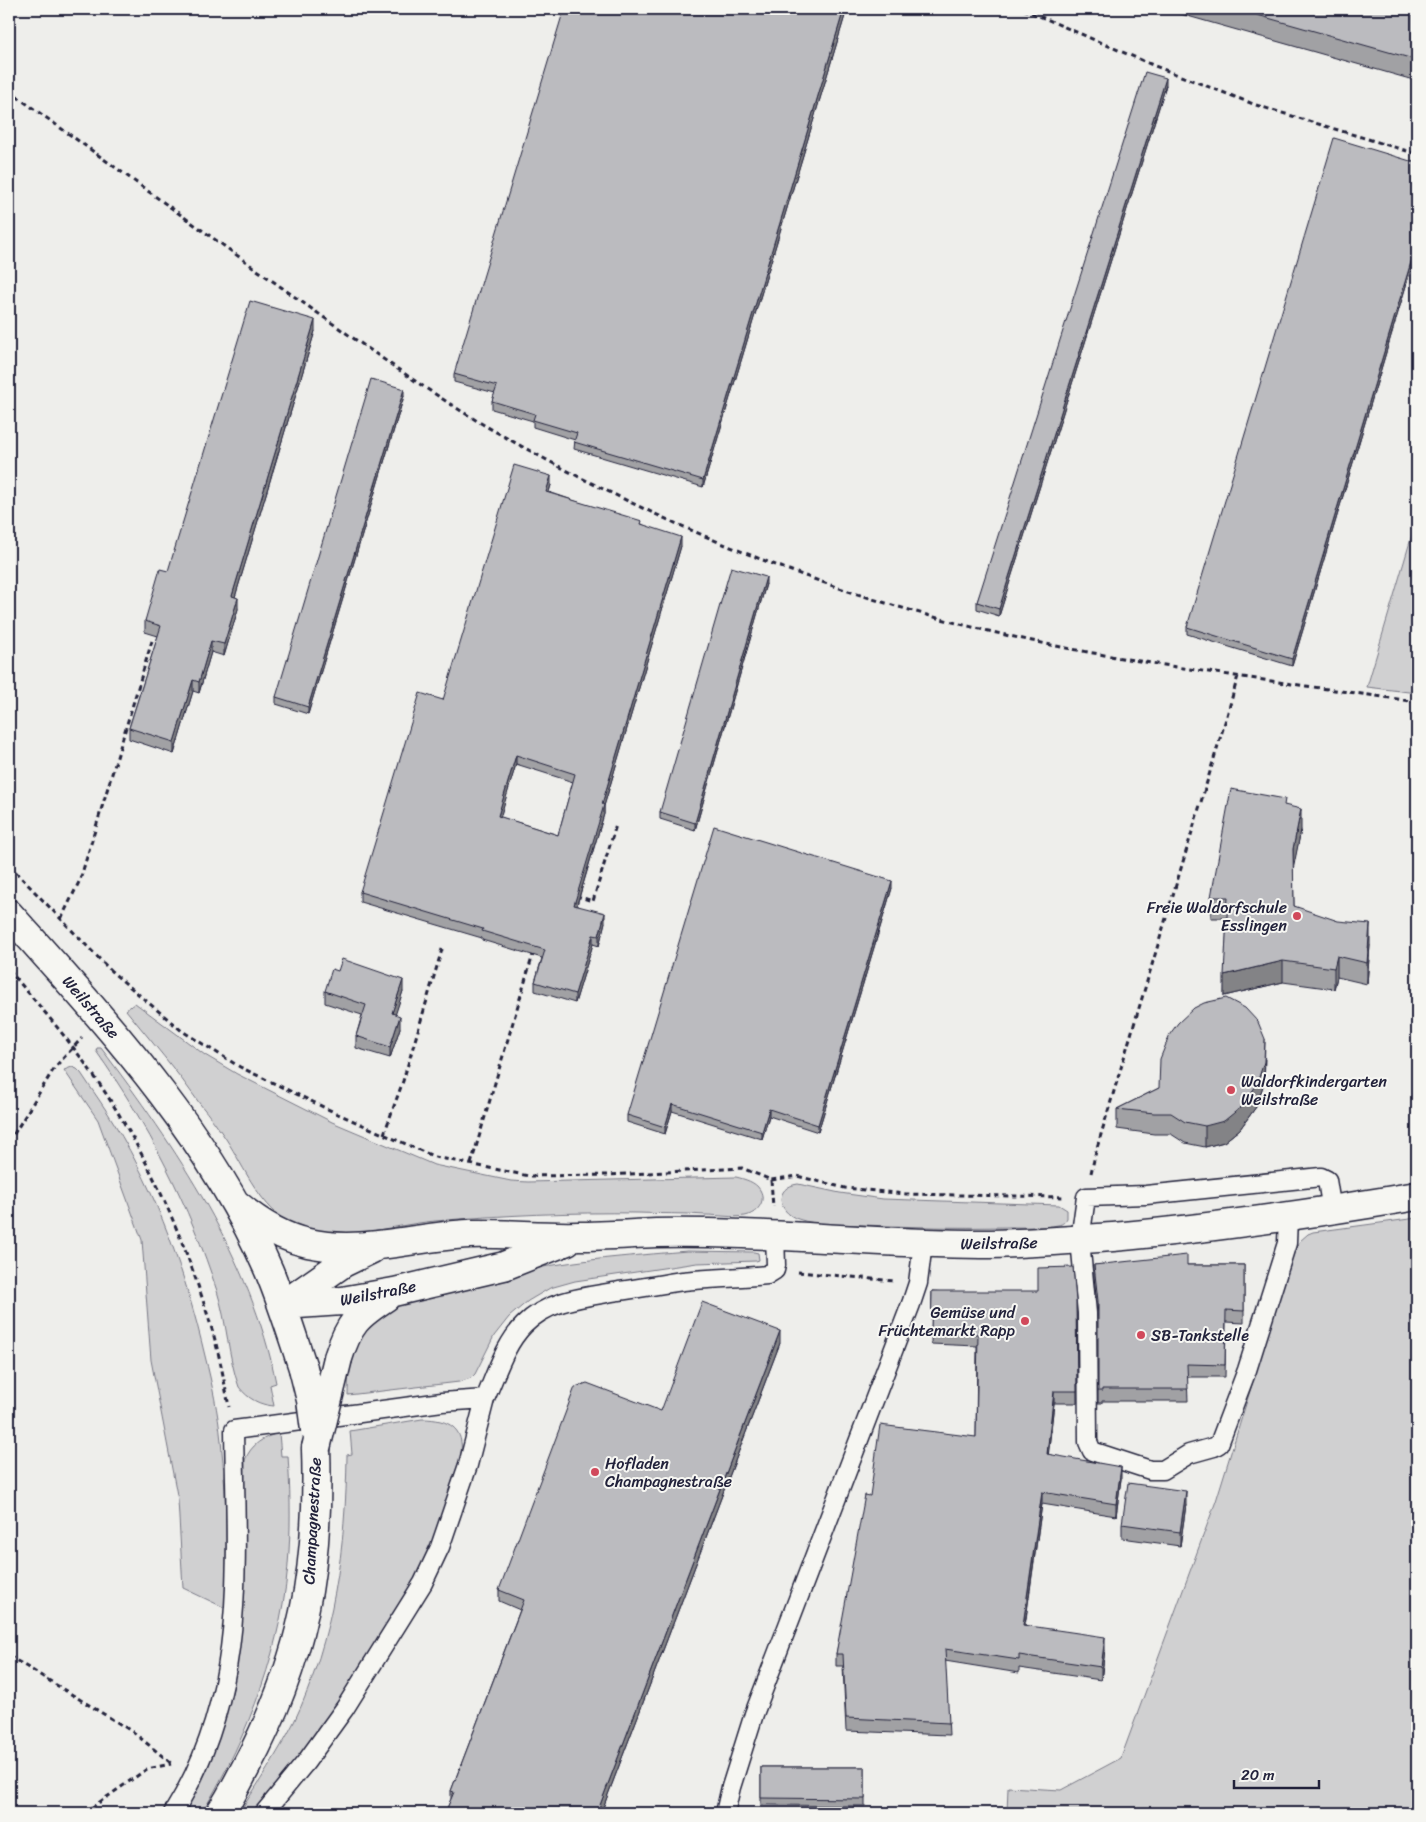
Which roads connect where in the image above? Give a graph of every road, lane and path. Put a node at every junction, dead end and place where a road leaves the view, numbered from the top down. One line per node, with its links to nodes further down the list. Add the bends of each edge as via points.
1 (1023, 9): 3 (path, via 1256,105)
2 (9, 91): 5 (path, via 411,379 548,460 685,527 783,568 974,626 1101,654)
3 (1417, 154)
4 (152, 641): 11 (path, via 80,880)
5 (1238, 676): 6 (path); 20 (path, via 1096,1151)
6 (1417, 702)
7 (616, 826): 9 (path, via 593,901)
8 (9, 865): 11 (path)
9 (569, 894)
10 (9, 914): 15 (street, Weilstraße)
11 (60, 919): 17 (path, via 110,971 182,1031 240,1068)
12 (443, 946): 17 (path)
13 (536, 946): 19 (path)
14 (9, 970): 16 (path)
15 (103, 1020): 16 (path); 22 (street, Weilstraße, via 168,1100)
16 (72, 1047): 18 (path, via 48,1077); 35 (path, via 123,1123 164,1200 198,1285)
17 (384, 1134): 19 (path, via 427,1154)
18 (9, 1142)
19 (471, 1164): 20 (path, via 514,1174 544,1176 742,1168 771,1180 798,1176 845,1188 906,1194)
20 (1086, 1196): 23 (lane, via 1146,1195 1321,1177 1327,1180); 27 (lane)
21 (1417, 1196): 23 (street, Weilstraße)
22 (235, 1203): 29 (street, Weilstraße, via 275,1232 294,1240 331,1246); 33 (street, Weilstraße)
23 (1332, 1211): 24 (street, Weilstraße)
24 (1288, 1217): 27 (street, Weilstraße); 27 (lane, via 1287,1243 1247,1370 1220,1441 1217,1446 1189,1454 1159,1471 1095,1452 1089,1446 1087,1313)
25 (775, 1235): 26 (street, Weilstraße, via 658,1233); 28 (street, Weilstraße); 30 (lane)
26 (579, 1236): 29 (street, Weilstraße, via 468,1234); 32 (street, Weilstraße, via 504,1266)
27 (1080, 1240): 28 (street, Weilstraße)
28 (923, 1243): 31 (lane)
29 (378, 1246): 33 (street, via 342,1263)
30 (776, 1265): 31 (path, via 808,1274); 34 (lane, via 767,1276 676,1282 554,1305 534,1316 518,1331)
31 (918, 1283): 44 (lane, via 758,1705)
32 (394, 1292): 33 (street, Weilstraße, via 342,1302); 36 (street, bridge, via 362,1312 347,1332)
33 (282, 1305): 36 (street, Champagnestraße, bridge, via 311,1400)
34 (485, 1399): 35 (lane); 43 (lane, via 468,1465 440,1547 423,1583 345,1708)
35 (234, 1430): 39 (lane, via 236,1570 228,1669 215,1722)
36 (316, 1448): 42 (street, Champagnestraße, via 314,1548 299,1638 276,1706)
37 (9, 1656): 38 (path, via 133,1732)
38 (171, 1764): 39 (path); 40 (path, via 147,1769)
39 (192, 1776): 41 (lane)
40 (84, 1813)
41 (173, 1813)
42 (220, 1813)
43 (264, 1813)
44 (724, 1813)

